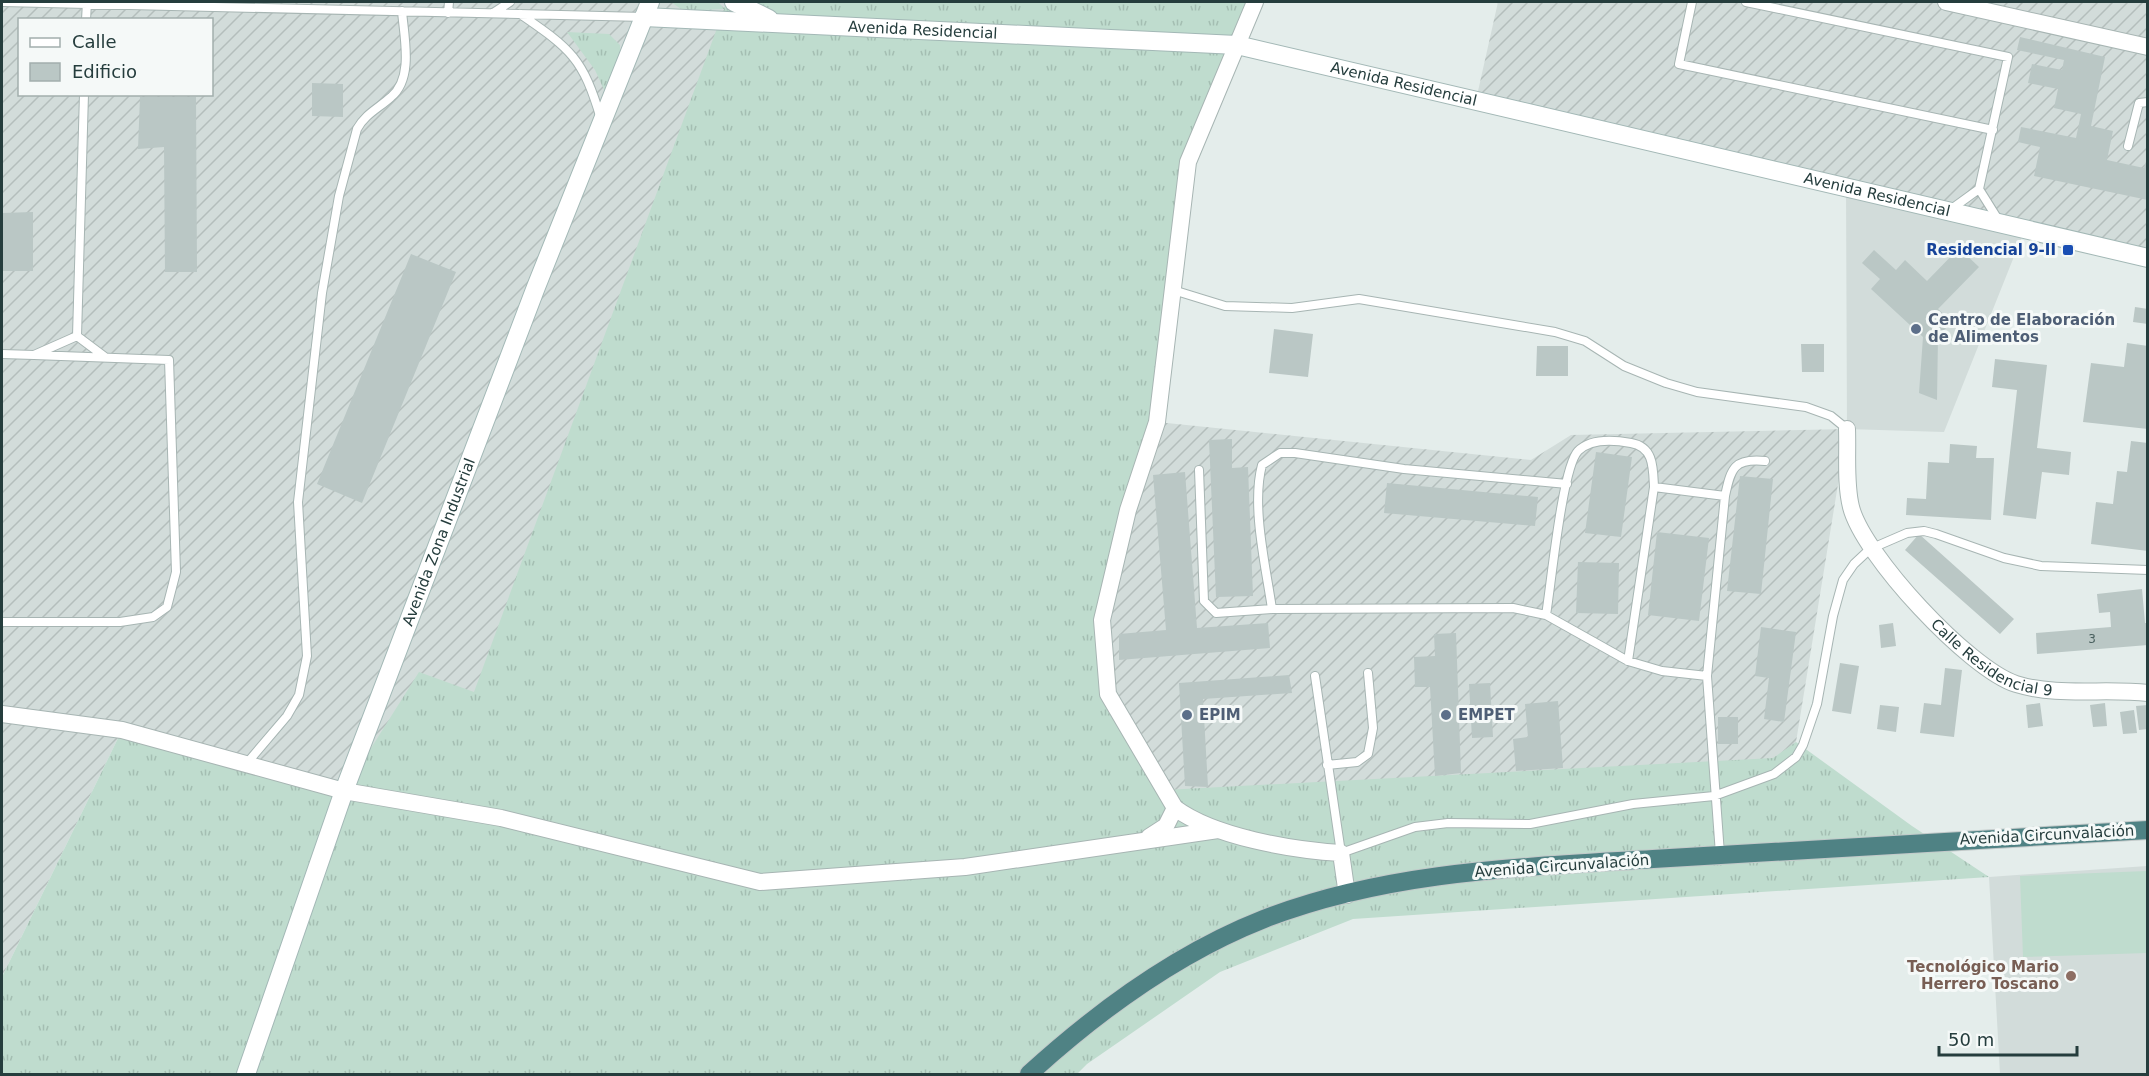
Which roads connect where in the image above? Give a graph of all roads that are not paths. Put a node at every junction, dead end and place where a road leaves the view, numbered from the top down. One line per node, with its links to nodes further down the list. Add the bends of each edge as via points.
1 (3, 2): 2 (lane)
2 (87, 2): 11 (lane); 15 (lane)
3 (449, 2): 12 (lane)
4 (510, 2): 13 (lane)
5 (734, 2): 16 (main road)
6 (1255, 2): 17 (street)
7 (1692, 2): 22 (lane, via 1679,64)
8 (1746, 2): 22 (lane, via 2008,57)
9 (1946, 2): 18 (street)
10 (647, 9): 14 (lane); 16 (main road, Avenida Residencial); 21 (main road, Avenida Zona Industrial)
11 (402, 11): 12 (lane); 50 (lane, via 406,54 401,85 394,96 362,119 357,129 339,196 322,293 298,502 307,656 299,695 287,716)
12 (448, 13): 13 (lane)
13 (493, 14): 14 (lane)
14 (520, 14): 21 (lane, via 561,43 586,72)
15 (86, 18)
16 (776, 22): 17 (main road, Avenida Residencial)
17 (1237, 45): 25 (main road, Avenida Residencial); 28 (street, via 1188,162)
18 (2148, 47)
19 (84, 96): 29 (lane)
20 (2148, 102): 23 (lane, via 2139,103)
21 (603, 125): 52 (main road, Avenida Zona Industrial, via 532,298)
22 (1993, 130): 24 (lane)
23 (2128, 146)
24 (1979, 189): 25 (lane); 26 (lane)
25 (1947, 212): 26 (main road, Avenida Residencial)
26 (2001, 223): 27 (main road, Avenida Residencial)
27 (2148, 258)
28 (1173, 290): 33 (lane, via 1224,306 1292,308 1359,299 1555,332 1584,341 1624,366 1665,382 1697,392 1806,407 1831,416); 54 (street, via 1157,422 1128,510 1102,620 1108,694)
29 (77, 336): 31 (lane); 32 (lane)
30 (2, 354): 31 (lane)
31 (34, 355): 32 (lane)
32 (106, 358): 43 (lane, via 169,360 176,572 167,607 153,617 120,622)
33 (1847, 429): 39 (street, Calle Residencial 9, via 1851,507)
34 (1765, 460): 38 (lane, via 1742,462 1734,467)
35 (1199, 470): 41 (lane, via 1204,601 1216,613)
36 (1567, 484): 37 (lane, via 1577,452 1605,441 1638,444 1648,452 1653,461); 41 (lane, via 1280,453 1262,465 1259,478); 42 (lane)
37 (1654, 487): 38 (lane); 44 (lane)
38 (1725, 496): 47 (lane)
39 (1870, 549): 40 (lane, via 1907,532 1924,531 2041,566); 48 (street, Calle Residencial 9, via 1933,621 2002,678 2044,690); 53 (lane, via 1854,564 1837,595 1817,704 1796,757 1774,774)
40 (2148, 570)
41 (1272, 609): 42 (lane, via 1514,608)
42 (1546, 615): 44 (lane)
43 (2, 622)
44 (1628, 661): 47 (lane, via 1662,671)
45 (1368, 673): 51 (lane, via 1373,728 1368,754 1357,762)
46 (1315, 676): 51 (lane)
47 (1707, 676): 53 (lane)
48 (2148, 693)
49 (2, 714): 50 (street, via 122,730)
50 (247, 763): 52 (street)
51 (1327, 765): 58 (lane)
52 (345, 791): 57 (street, via 501,818 760,882 965,867); 61 (main road, Avenida Zona Industrial)
53 (1714, 796): 58 (lane, via 1645,802 1530,824 1415,827); 59 (lane)
54 (1175, 808): 55 (street, via 1192,821); 57 (street, via 1166,826)
55 (1218, 830): 57 (street); 58 (street, via 1311,851)
56 (2148, 830): 59 (highway, Avenida Circunvalación)
57 (1143, 841)
58 (1341, 853): 60 (street)
59 (1720, 854): 60 (highway, Avenida Circunvalación, via 1476,872 1413,880)
60 (1347, 895): 62 (highway, Avenida Circunvalación, via 1264,919 1172,965 1104,1010)
61 (246, 1074)
62 (1029, 1074)

